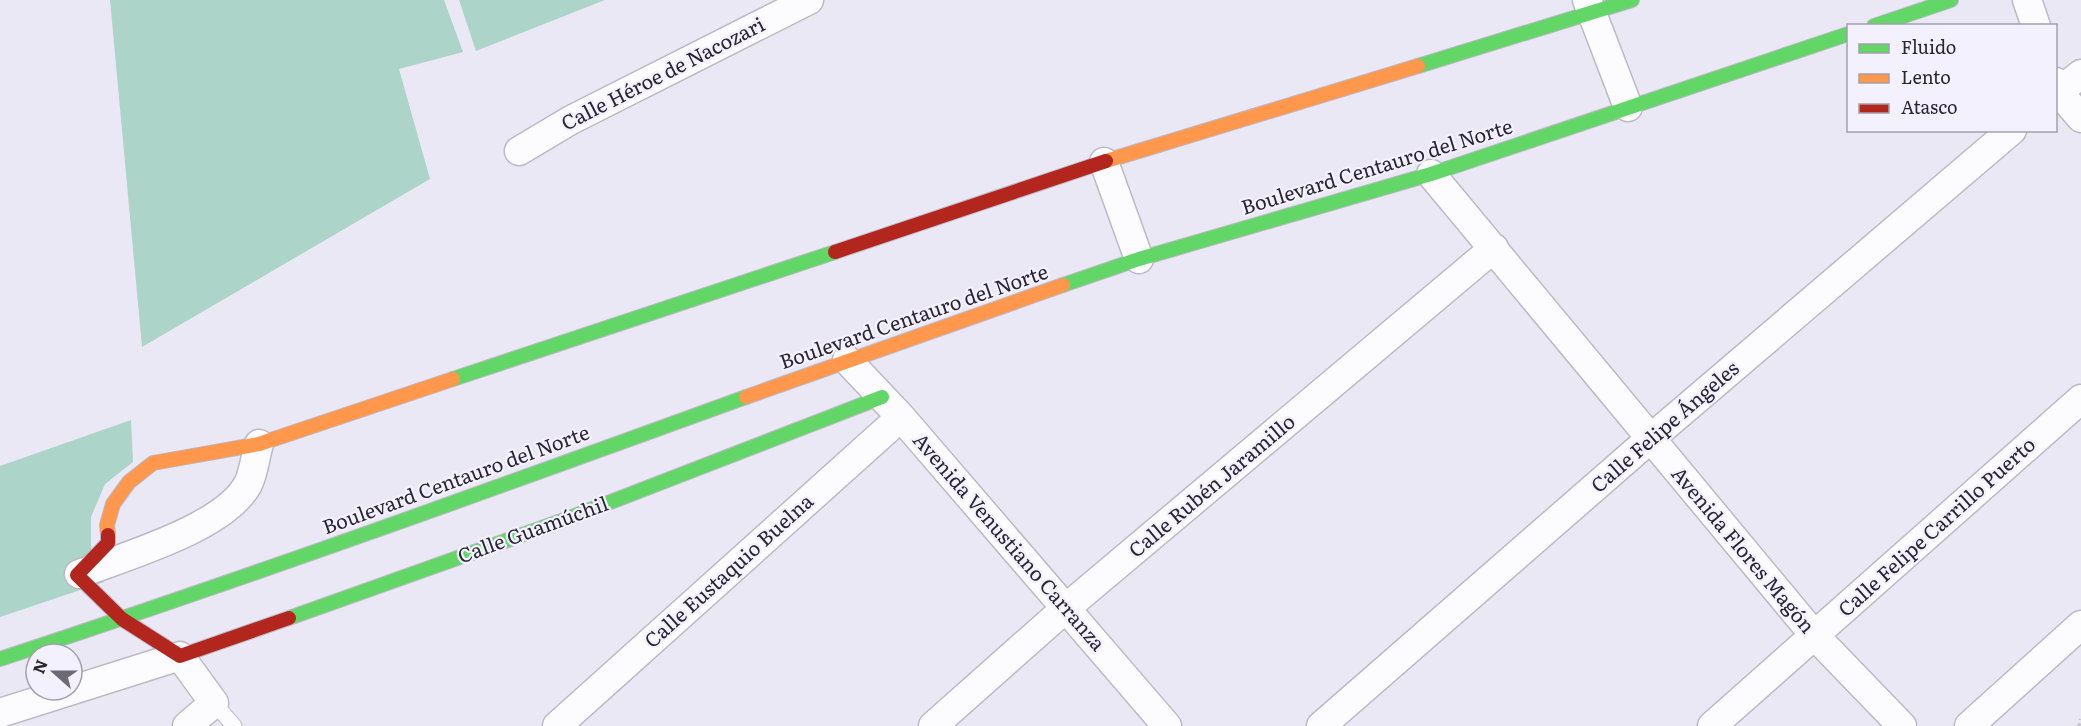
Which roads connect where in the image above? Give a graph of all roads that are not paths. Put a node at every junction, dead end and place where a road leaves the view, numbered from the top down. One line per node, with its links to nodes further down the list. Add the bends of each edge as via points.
1 (809, 0): 15 (street, Calle Héroe de Nacozari, via 571,120)
2 (1632, 0): 5 (street)
3 (1951, 0): 6 (street)
4 (2027, 0): 7 (street)
5 (1589, 7): 12 (street); 16 (street)
6 (1880, 24)
7 (2035, 24)
8 (1847, 34): 12 (street, Boulevard Centauro del Norte)
9 (2081, 74): 10 (street)
10 (2057, 88)
11 (2057, 90): 13 (street)
12 (1628, 107): 17 (street, Boulevard Centauro del Norte)
13 (2081, 118)
14 (2010, 132): 23 (street, Calle Felipe Ángeles)
15 (519, 151)
16 (1104, 162): 19 (street); 24 (street)
17 (1431, 174): 18 (street, Avenida Flores Magón); 19 (street, Boulevard Centauro del Norte)
18 (1494, 248): 23 (street, Avenida Flores Magón); 26 (street, Calle Rubén Jaramillo)
19 (1139, 259): 20 (street, Boulevard Centauro del Norte)
20 (847, 360): 22 (street, Avenida Venustiano Carranza); 27 (street, Boulevard Centauro del Norte)
21 (2081, 399): 29 (street, Calle Felipe Carrillo Puerto)
22 (892, 407): 26 (street, Avenida Venustiano Carranza); 30 (street, Calle Guamúchil); 36 (street, Calle Eustaquio Buelna)
23 (1650, 439): 29 (street, Avenida Flores Magón); 39 (street, Calle Felipe Ángeles)
24 (259, 444): 25 (street, via 248,483 228,509 192,530); 25 (street, via 153,463 129,482 113,504 107,525 108,543)
25 (77, 575): 27 (street)
26 (1066, 608): 37 (street, Calle Rubén Jaramillo); 38 (street, Avenida Venustiano Carranza)
27 (122, 619): 30 (street); 31 (street, Boulevard Centauro del Norte)
28 (2081, 625): 42 (street)
29 (1815, 636): 40 (street, Calle Felipe Carrillo Puerto); 41 (street, Avenida Flores Magón)
30 (180, 656): 32 (street); 33 (street, Calle Guamúchil)
31 (0, 659)
32 (214, 703): 34 (street); 35 (lane)
33 (0, 713)
34 (187, 726)
35 (234, 726)
36 (557, 726)
37 (933, 726)
38 (1167, 726)
39 (1321, 726)
40 (1712, 726)
41 (1902, 726)
42 (1969, 726)

